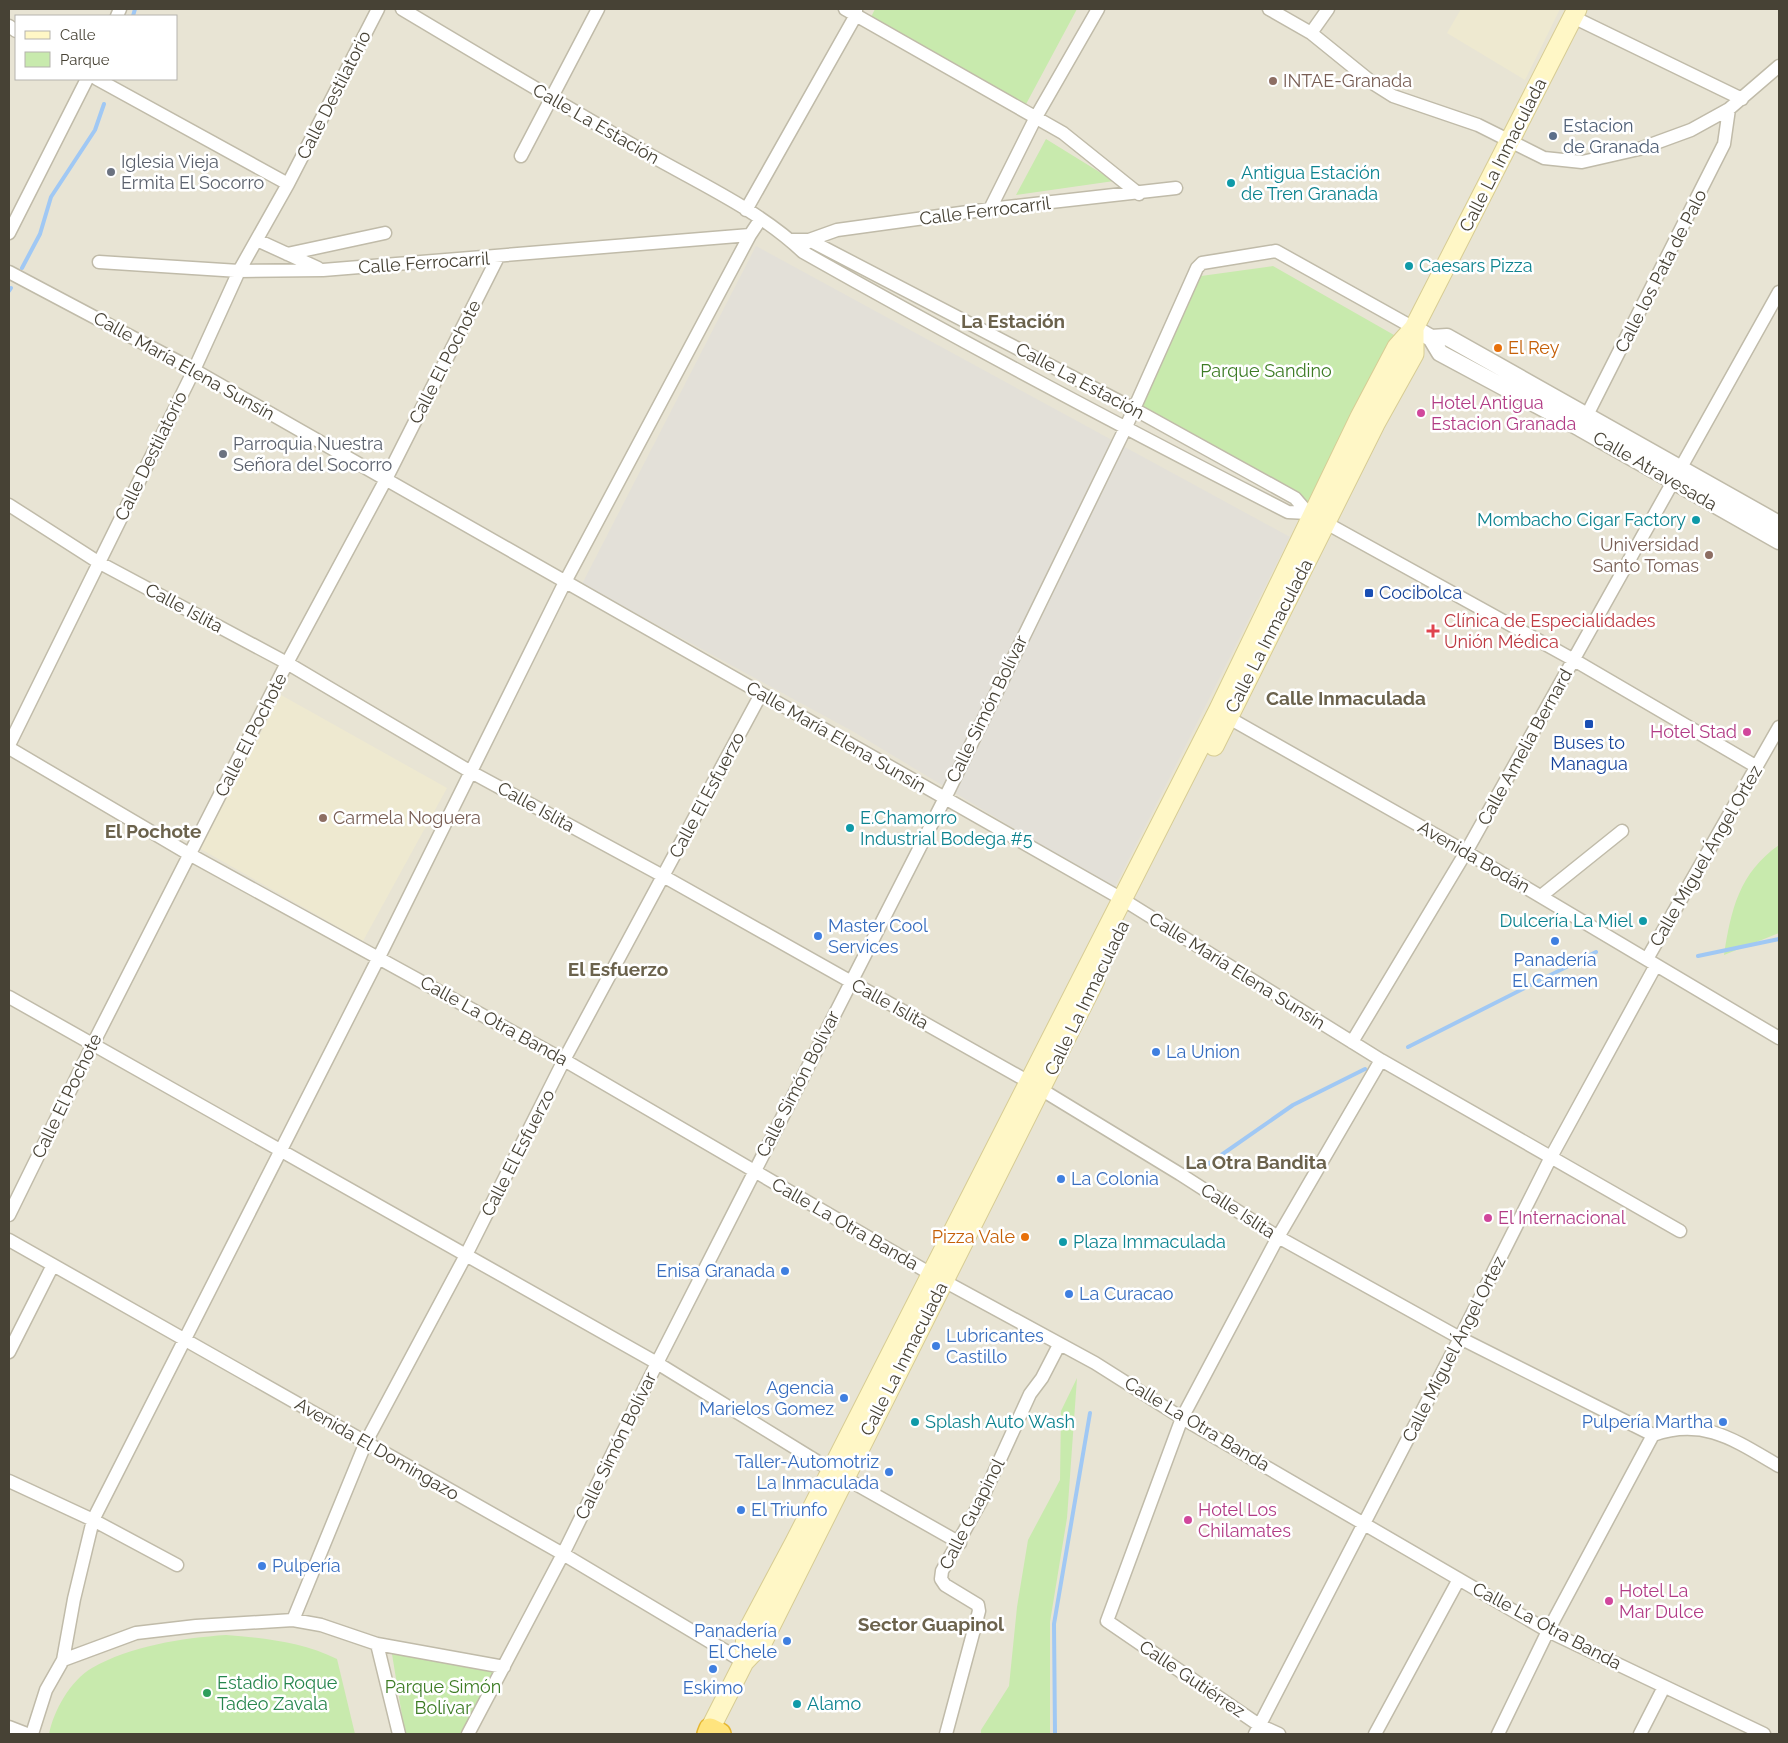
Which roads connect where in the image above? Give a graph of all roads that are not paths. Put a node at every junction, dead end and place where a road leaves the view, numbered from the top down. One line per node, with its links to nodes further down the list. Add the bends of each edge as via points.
1 (378, 9): 19 (street, Calle Destilatorio)
2 (402, 9): 13 (street, Calle La Estación)
3 (598, 9): 13 (street)
4 (1098, 9): 16 (street)
5 (1269, 9): 9 (street)
6 (1328, 9): 9 (street)
7 (852, 11): 16 (street); 23 (street)
8 (1575, 13): 14 (street); 17 (main road, Calle La Inmaculada)
9 (1311, 34): 17 (street, via 1393,96 1478,125)
10 (1779, 66): 14 (street)
11 (86, 80): 25 (street)
12 (100, 80): 19 (street)
13 (550, 98): 18 (street); 23 (street, Calle La Estación)
14 (1742, 99): 15 (street)
15 (1729, 110): 17 (street, via 1691,130 1640,149 1582,162 1544,158); 47 (street, Calle los Pata de Palo, via 1724,144)
16 (1036, 117): 21 (street, via 1063,133); 22 (street)
17 (1511, 142): 42 (main road, Calle La Inmaculada)
18 (521, 156)
19 (288, 184): 28 (street, Calle Destilatorio)
20 (1176, 188): 21 (street, Calle Ferrocarril)
21 (1139, 194): 22 (street, Calle Ferrocarril)
22 (990, 208): 30 (street, Calle Ferrocarril, via 837,230)
23 (746, 210): 24 (street, Calle La Estación)
24 (760, 220): 27 (street); 29 (street, Calle La Estación)
25 (9, 233)
26 (385, 233): 32 (street)
27 (750, 235): 33 (street, Calle Ferrocarril); 55 (street)
28 (257, 240): 32 (street); 37 (street, Calle Destilatorio)
29 (790, 240): 30 (street, Calle La Estación); 31 (street, Calle La Estación)
30 (809, 240): 31 (street); 40 (street, Calle La Estación)
31 (803, 252): 41 (street, Calle La Estación)
32 (287, 254): 36 (street)
33 (498, 257): 36 (street, Calle Ferrocarril); 50 (street, Calle El Pochote)
34 (99, 262): 37 (street, Calle Ferrocarril)
35 (1197, 268): 42 (street, Calle Atravesada, via 1202,263 1276,251); 46 (street, Calle Simón Bolívar)
36 (322, 270): 37 (street, Calle Ferrocarril)
37 (240, 271): 44 (street, Calle Destilatorio)
38 (9, 272): 44 (street, Calle María Elena Sunsín)
39 (1779, 292): 49 (street, Calle Amelia Bernard)
40 (939, 308): 41 (street); 43 (street, Calle La Estación)
41 (929, 324): 45 (street, Calle La Estación)
42 (1414, 328): 47 (street, Calle Atravesada, via 1431,338 1447,337 1504,378); 52 (main road, Calle La Inmaculada, via 1397,347 1368,421)
43 (1039, 360): 45 (street); 46 (street, Calle La Estación)
44 (194, 370): 50 (street, Calle María Elena Sunsín); 54 (street, Calle Destilatorio)
45 (1031, 378): 48 (street, Calle La Estación)
46 (1134, 409): 48 (street, Calle Simón Bolívar); 52 (street, Calle La Estación, via 1295,498)
47 (1584, 422): 49 (street, Calle Atravesada)
48 (1125, 428): 52 (street, Calle La Estación, via 1288,512); 64 (street, Calle Simón Bolívar)
49 (1675, 474): 53 (street, Calle Atravesada); 56 (street, Calle Amelia Bernard)
50 (385, 481): 55 (street, Calle María Elena Sunsín); 57 (street, Calle El Pochote)
51 (9, 505): 54 (street, Calle Islita)
52 (1315, 517): 56 (street, Calle La Estación); 59 (main road, Calle La Inmaculada, via 1271,618)
53 (1774, 530)
54 (98, 562): 57 (street, Calle Islita); 61 (street, Calle Destilatorio)
55 (565, 582): 58 (street, Calle María Elena Sunsín); 63 (street)
56 (1574, 660): 62 (street, Calle La Estación); 66 (street, Calle Amelia Bernard)
57 (287, 663): 63 (street, Calle Islita); 67 (street, Calle El Pochote)
58 (761, 694): 64 (street, Calle María Elena Sunsín); 68 (street, Calle El Esfuerzo)
59 (1223, 714): 66 (street, Avenida Bodán); 70 (main road, Calle La Inmaculada)
60 (1779, 727): 62 (street, Calle Miguel Ángel Ortez)
61 (9, 747): 67 (street, Calle La Otra Banda)
62 (1757, 767): 72 (street, Calle Miguel Ángel Ortez)
63 (472, 772): 68 (street, Calle Islita); 71 (street)
64 (944, 798): 70 (street, Calle María Elena Sunsín); 73 (street, Calle Simón Bolívar)
65 (1622, 831): 69 (street)
66 (1466, 852): 69 (street, Avenida Bodán); 76 (street, Calle Amelia Bernard)
67 (190, 854): 71 (street, Calle La Otra Banda); 77 (street, Calle El Pochote)
68 (662, 876): 73 (street, Calle Islita); 78 (street, Calle El Esfuerzo)
69 (1541, 896): 72 (street, Avenida Bodán)
70 (1127, 902): 76 (street, Calle María Elena Sunsín); 80 (main road, Calle La Inmaculada)
71 (380, 957): 78 (street, Calle La Otra Banda); 81 (street)
72 (1651, 962): 75 (street, Avenida Bodán); 82 (street, Calle Miguel Ángel Ortez)
73 (851, 982): 80 (street, Calle Islita); 83 (street, Calle Simón Bolívar)
74 (9, 997): 77 (street)
75 (1779, 1038)
76 (1352, 1042): 79 (street, Calle María Elena Sunsín)
77 (93, 1044): 81 (street); 84 (street, Calle El Pochote)
78 (564, 1060): 83 (street, Calle La Otra Banda); 88 (street, Calle El Esfuerzo)
79 (1381, 1060): 82 (street, Calle María Elena Sunsín); 86 (street)
80 (1035, 1086): 86 (street, Calle Islita); 90 (main road, Calle La Inmaculada)
81 (280, 1149): 88 (street); 92 (street)
82 (1551, 1157): 85 (street, Calle María Elena Sunsín); 91 (street, Calle Miguel Ángel Ortez)
83 (754, 1171): 90 (street, Calle La Otra Banda); 95 (street, Calle Simón Bolívar)
84 (9, 1215)
85 (1680, 1231)
86 (1278, 1237): 91 (street, Calle Islita); 96 (street)
87 (9, 1240): 89 (street, Avenida El Domingazo)
88 (466, 1255): 95 (street); 98 (street, Calle El Esfuerzo)
89 (53, 1265): 92 (street, Avenida El Domingazo); 94 (street)
90 (938, 1277): 93 (street, Calle La Otra Banda); 100 (main road, Calle La Inmaculada)
91 (1460, 1338): 97 (street, Calle Islita); 103 (street, Calle Miguel Ángel Ortez)
92 (186, 1340): 98 (street, Avenida El Domingazo); 102 (street)
93 (1059, 1345): 96 (street, Calle La Otra Banda, via 1124,1380); 104 (street, Calle Guapinol, via 1030,1394)
94 (9, 1352)
95 (657, 1363): 100 (street); 105 (street, Calle Simón Bolívar)
96 (1182, 1418): 103 (street, Calle La Otra Banda); 116 (street, Calle Gutiérrez, via 1107,1621)
97 (1653, 1435): 99 (street, via 1678,1429 1701,1429 1728,1437); 109 (street)
98 (366, 1442): 105 (street, Avenida El Domingazo); 108 (street, Calle El Esfuerzo)
99 (1779, 1466)
100 (838, 1474): 104 (street); 112 (main road, Calle La Inmaculada, via 746,1634)
101 (9, 1482): 102 (street)
102 (93, 1520): 106 (street); 111 (street)
103 (1364, 1524): 107 (street, Calle La Otra Banda); 116 (street, Calle Miguel Ángel Ortez)
104 (960, 1542): 122 (street, Calle Guapinol, via 942,1571 941,1579 945,1585 978,1605 979,1611)
105 (563, 1554): 112 (street, Avenida El Domingazo); 113 (street, Calle Simón Bolívar)
106 (177, 1565)
107 (1459, 1579): 109 (street, Calle La Otra Banda); 124 (street)
108 (293, 1620): 110 (street); 111 (street, via 136,1633)
109 (1548, 1630): 114 (street, Calle La Otra Banda); 125 (street)
110 (377, 1644): 113 (street); 120 (street)
111 (62, 1660): 119 (street, via 46,1690)
112 (744, 1662): 117 (main road, Calle La Inmaculada)
113 (504, 1667): 121 (street, Calle Simón Bolívar)
114 (1664, 1687): 126 (street); 127 (street, Calle La Otra Banda)
115 (9, 1727): 118 (street)
116 (1257, 1730): 123 (street, Calle Gutiérrez)
117 (713, 1732)
118 (27, 1734)
119 (32, 1734)
120 (399, 1734)
121 (468, 1734)
122 (946, 1734)
123 (1279, 1734)
124 (1375, 1734)
125 (1498, 1734)
126 (1640, 1734)
127 (1764, 1734)

